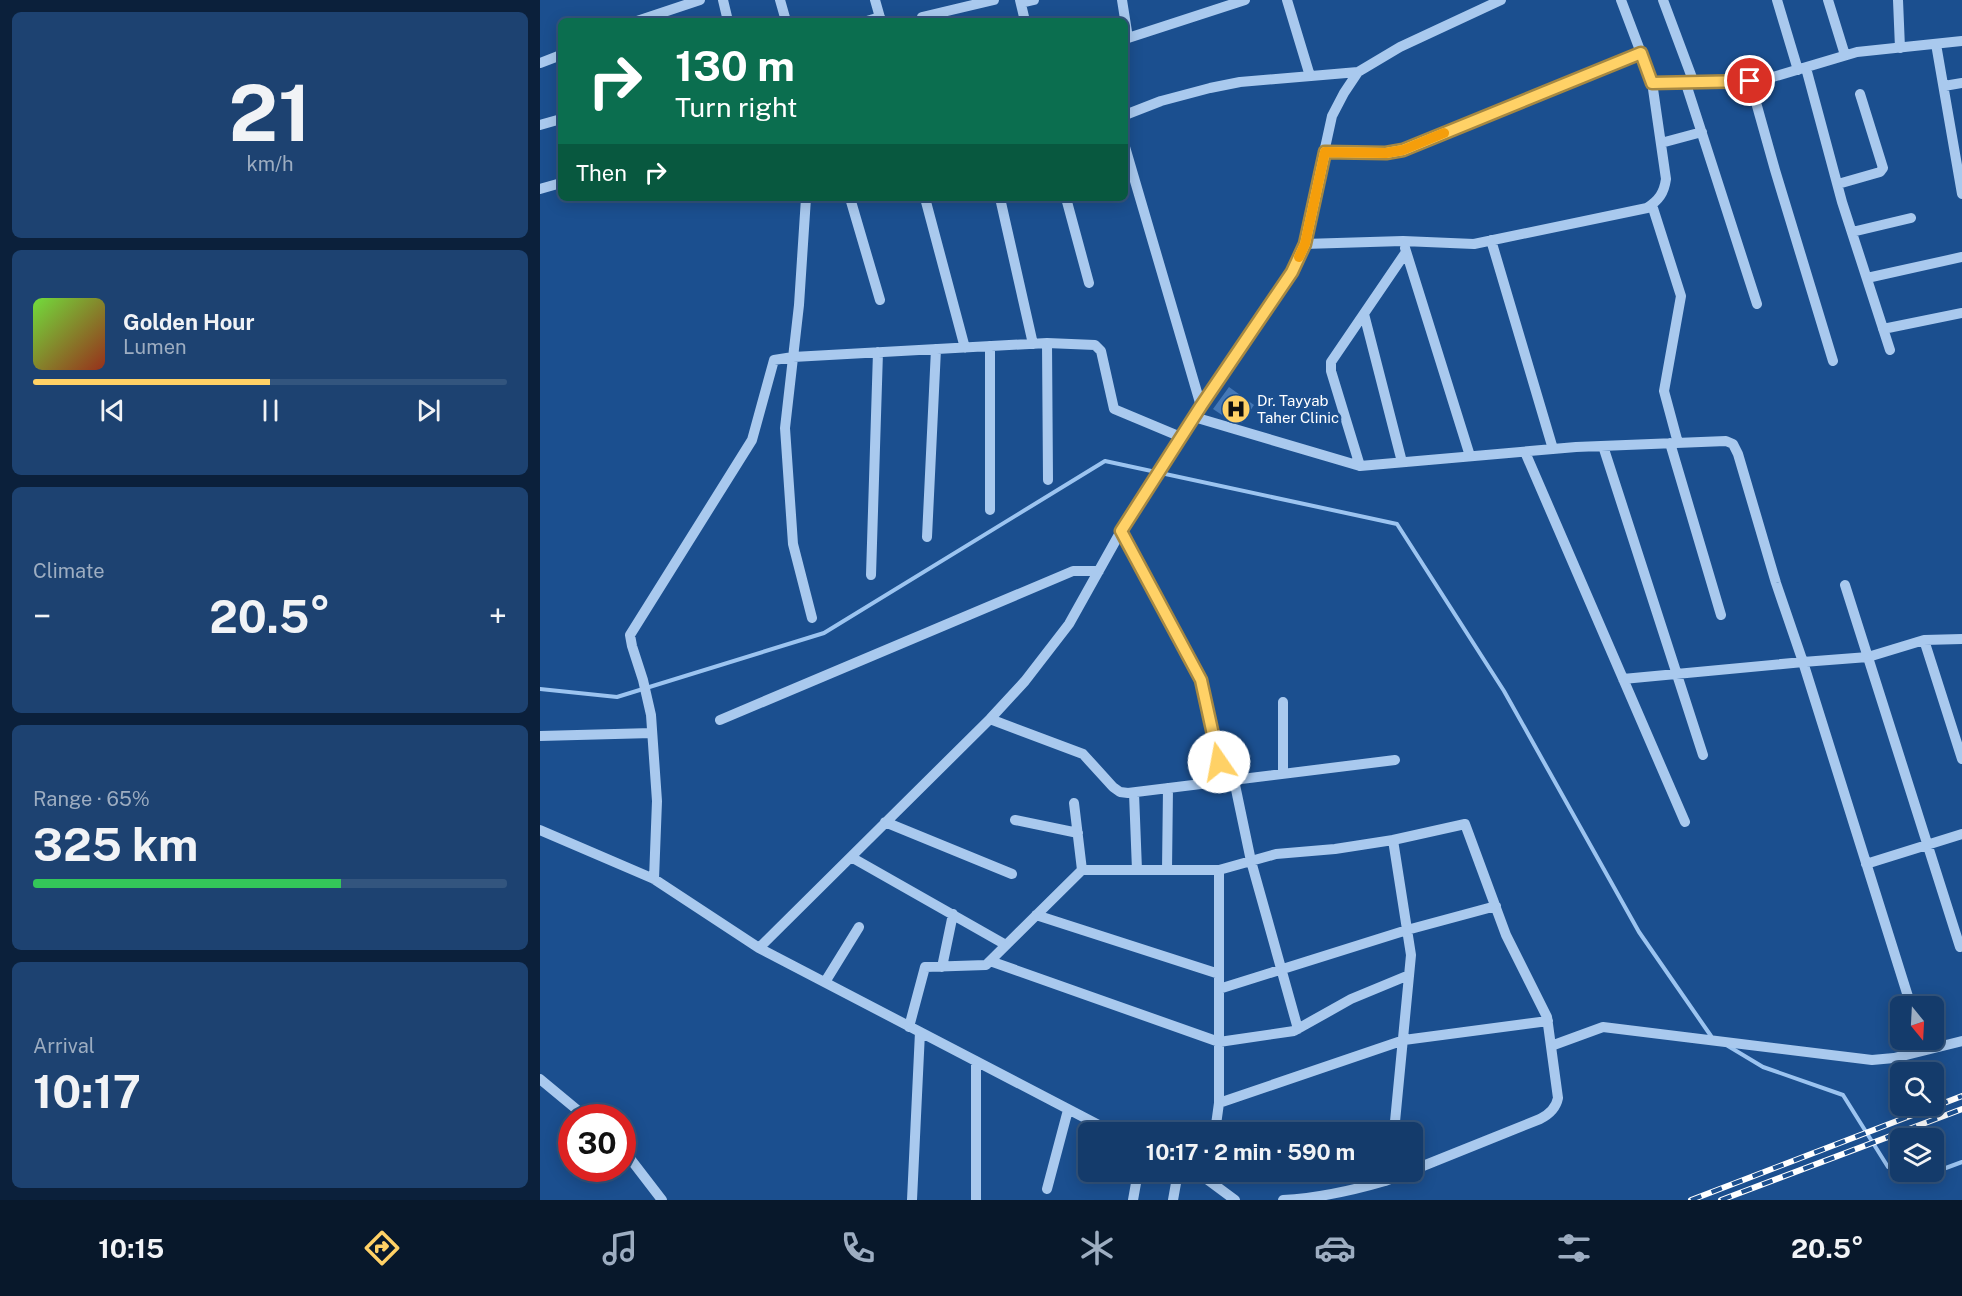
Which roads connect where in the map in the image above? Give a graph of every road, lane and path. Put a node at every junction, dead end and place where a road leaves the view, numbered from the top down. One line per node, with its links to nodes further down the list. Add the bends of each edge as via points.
1 (700, 0): 17 (street)
2 (723, 0): 19 (street)
3 (780, 0): 20 (street)
4 (875, 0): 21 (street)
5 (994, 0): 18 (street)
6 (1034, 0): 16 (street)
7 (1122, 0): 23 (street)
8 (1245, 0): 24 (street)
9 (1287, 0): 34 (street)
10 (1500, 0): 33 (street, via 1400,47)
11 (1621, 0): 28 (street)
12 (1662, 0): 37 (street)
13 (1777, 0): 32 (street)
14 (1828, 0): 29 (street)
15 (1898, 0): 27 (street)
16 (1020, 2): 22 (street)
17 (667, 16)
18 (922, 17)
19 (727, 18)
20 (785, 18)
21 (881, 18)
22 (1024, 18)
23 (1124, 18)
24 (1128, 38)
25 (1962, 41): 26 (street)
26 (1936, 44): 27 (street); 39 (street)
27 (1900, 48): 29 (street)
28 (1641, 53): 36 (street); 47 (street, via 1403,150)
29 (1845, 55): 32 (street)
30 (558, 56): 31 (street)
31 (540, 63)
32 (1802, 69): 35 (street); 50 (street)
33 (1358, 72): 34 (street); 47 (street, via 1332,116)
34 (1310, 76): 41 (street, via 1210,88)
35 (1750, 81): 37 (street); 80 (street)
36 (1652, 83): 37 (street); 46 (street)
37 (1690, 83): 44 (street)
38 (1962, 83): 39 (street)
39 (1944, 86): 45 (street)
40 (1860, 94): 50 (street, via 1883,168)
41 (1128, 113)
42 (558, 120): 43 (street)
43 (540, 125)
44 (1702, 132): 46 (street); 68 (street)
45 (1958, 142): 52 (street)
46 (1661, 143): 58 (street, via 1665,191)
47 (1325, 152): 62 (street)
48 (1128, 157): 81 (street)
49 (558, 184): 51 (street)
50 (1838, 184): 60 (street)
51 (540, 189)
52 (1962, 194)
53 (806, 201): 79 (street)
54 (851, 201): 67 (street)
55 (926, 201): 75 (street)
56 (1001, 201): 73 (street)
57 (1067, 201): 66 (street)
58 (1652, 205): 61 (street); 84 (street, via 1681,296 1664,391)
59 (1911, 218): 60 (street)
60 (1852, 232): 65 (street)
61 (1491, 240): 63 (street); 86 (street)
62 (1305, 244): 63 (street); 81 (street, via 1292,272)
63 (1404, 247): 70 (street); 88 (street)
64 (1962, 257): 65 (street)
65 (1867, 278): 71 (street)
66 (1089, 283)
67 (880, 300)
68 (1757, 304)
69 (1962, 313): 71 (street)
70 (1364, 314): 89 (street); 90 (street, via 1330,362)
71 (1883, 329): 77 (street)
72 (1047, 343): 73 (street); 83 (street, via 1098,346 1114,409); 91 (street)
73 (1034, 344): 74 (street)
74 (990, 346): 75 (street); 92 (street)
75 (965, 348): 76 (street)
76 (936, 349): 78 (street); 94 (street)
77 (1890, 350)
78 (878, 352): 79 (street); 96 (street)
79 (793, 357): 99 (street, via 785,428 793,544); 109 (street, via 772,362 752,440 630,635)
80 (1833, 361)
81 (1201, 406): 82 (street)
82 (1194, 417): 83 (street); 90 (street)
83 (1181, 438): 93 (street)
84 (1674, 443): 85 (street); 98 (street); 103 (street, via 1733,444)
85 (1603, 446): 86 (street); 104 (street)
86 (1553, 449): 87 (street)
87 (1525, 452): 88 (street); 105 (street)
88 (1470, 456): 89 (street)
89 (1402, 462): 90 (street)
90 (1360, 466)
91 (1048, 480)
92 (990, 510)
93 (1121, 531): 95 (street); 115 (street, via 1201,680)
94 (927, 537)
95 (1099, 571): 107 (street, via 1048,653); 108 (street, via 1073,571)
96 (871, 575)
97 (1845, 585): 102 (street)
98 (1721, 615)
99 (812, 618)
100 (1962, 639): 101 (street)
101 (1924, 640): 102 (street); 112 (street)
102 (1868, 657): 103 (street); 126 (street)
103 (1803, 662): 104 (street); 129 (street)
104 (1678, 674): 105 (street); 111 (street)
105 (1623, 679): 121 (street)
106 (1282, 702): 114 (street)
107 (990, 719): 117 (street, via 1083,754 1113,787); 120 (street)
108 (720, 720)
109 (652, 733): 110 (street); 135 (street, via 657,801)
110 (540, 736)
111 (1703, 755)
112 (1962, 759)
113 (1395, 760): 114 (street)
114 (1282, 774): 115 (street)
115 (1229, 781): 116 (street); 128 (street)
116 (1168, 788): 117 (street); 132 (street)
117 (1134, 793): 131 (street)
118 (1074, 803): 123 (street)
119 (1015, 820): 123 (street)
120 (885, 822): 127 (street); 134 (street)
121 (1685, 822)
122 (540, 830): 135 (street)
123 (1077, 833): 130 (street)
124 (1962, 834): 126 (street)
125 (1393, 840): 128 (street, via 1276,854); 136 (street, via 1465,824); 140 (street)
126 (1927, 846): 129 (street); 142 (street)
127 (852, 857): 137 (street); 143 (street)
128 (1251, 861): 133 (street); 146 (street)
129 (1866, 864): 151 (street)
130 (1082, 870): 131 (street); 138 (street)
131 (1137, 870): 132 (street)
132 (1167, 870): 133 (street)
133 (1220, 870): 147 (street)
134 (1012, 874)
135 (654, 879): 143 (street)
136 (1496, 906): 140 (street); 152 (street)
137 (952, 914): 141 (street); 145 (street)
138 (1036, 915): 141 (street); 147 (street)
139 (859, 927): 149 (street)
140 (1407, 930): 146 (street); 148 (street)
141 (1006, 945): 144 (street)
142 (1960, 947)
143 (759, 948): 149 (street)
144 (990, 961): 145 (street, via 986,965); 158 (street)
145 (942, 967): 153 (street, via 925,967)
146 (1280, 970): 150 (street); 154 (street)
147 (1219, 974): 150 (street)
148 (1409, 975): 154 (street, via 1351,999); 156 (street)
149 (825, 982): 153 (street)
150 (1219, 989): 158 (street)
151 (1908, 996)
152 (1548, 1021): 156 (street); 160 (street)
153 (909, 1026): 155 (street)
154 (1298, 1029): 158 (street)
155 (920, 1032): 162 (street); 178 (street)
156 (1404, 1040): 164 (street); 169 (street)
157 (1962, 1041): 159 (street)
158 (1219, 1042): 164 (street)
159 (1944, 1043)
160 (1551, 1046): 161 (street, via 1603,1027 1872,1060 1894,1058); 171 (street, via 1558,1098 1548,1115)
161 (1912, 1050)
162 (976, 1062): 166 (street); 179 (street)
163 (540, 1079): 165 (street)
164 (1219, 1103): 168 (street)
165 (570, 1104)
166 (1068, 1110): 167 (street); 176 (street)
167 (1092, 1122)
168 (1216, 1122)
169 (1395, 1122)
170 (636, 1166): 177 (street)
171 (1423, 1166)
172 (1136, 1182): 180 (street)
173 (1176, 1182): 181 (street)
174 (1216, 1182): 182 (street)
175 (1368, 1182): 183 (street, via 1322,1197)
176 (1047, 1188)
177 (662, 1200)
178 (912, 1200)
179 (976, 1200)
180 (1133, 1200)
181 (1173, 1200)
182 (1239, 1200)
183 (1283, 1200)

